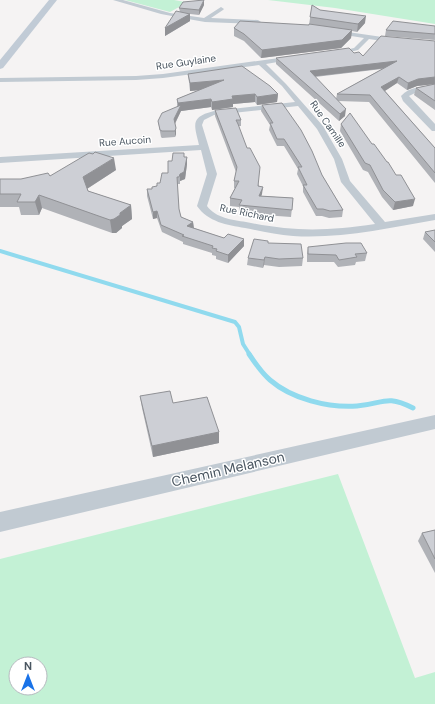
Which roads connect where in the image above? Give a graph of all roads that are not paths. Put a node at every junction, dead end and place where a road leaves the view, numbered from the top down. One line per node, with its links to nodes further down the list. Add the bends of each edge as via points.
1 (53, 0): 12 (main road)
2 (116, 0): 4 (street, via 159,12)
3 (222, 9): 4 (street)
4 (205, 20): 5 (street)
5 (263, 22)
6 (324, 30): 7 (street)
7 (368, 37): 8 (street); 9 (street, via 356,49)
8 (406, 42)
9 (329, 54)
10 (298, 58): 11 (street, Rue Guylaine)
11 (260, 62): 13 (street, Rue Guylaine, via 136,78); 15 (street, Rue Camille)
12 (0, 66)
13 (0, 80)
14 (435, 87): 16 (street, via 408,92 405,96)
15 (300, 104): 17 (street, Rue Richard, via 206,115 198,121); 20 (street, Rue Camille, via 320,128 338,159 346,182)
16 (435, 129)
17 (204, 147): 18 (street, Rue Aucoin); 20 (street, Rue Richard, via 212,174 202,206 214,218 266,229 301,233)
18 (0, 160)
19 (435, 217): 20 (street, Rue Richard)
20 (382, 225)
21 (435, 422): 22 (street, Chemin Melanson)
22 (22, 516): 23 (street); 24 (street)
23 (0, 519)
24 (0, 522)

